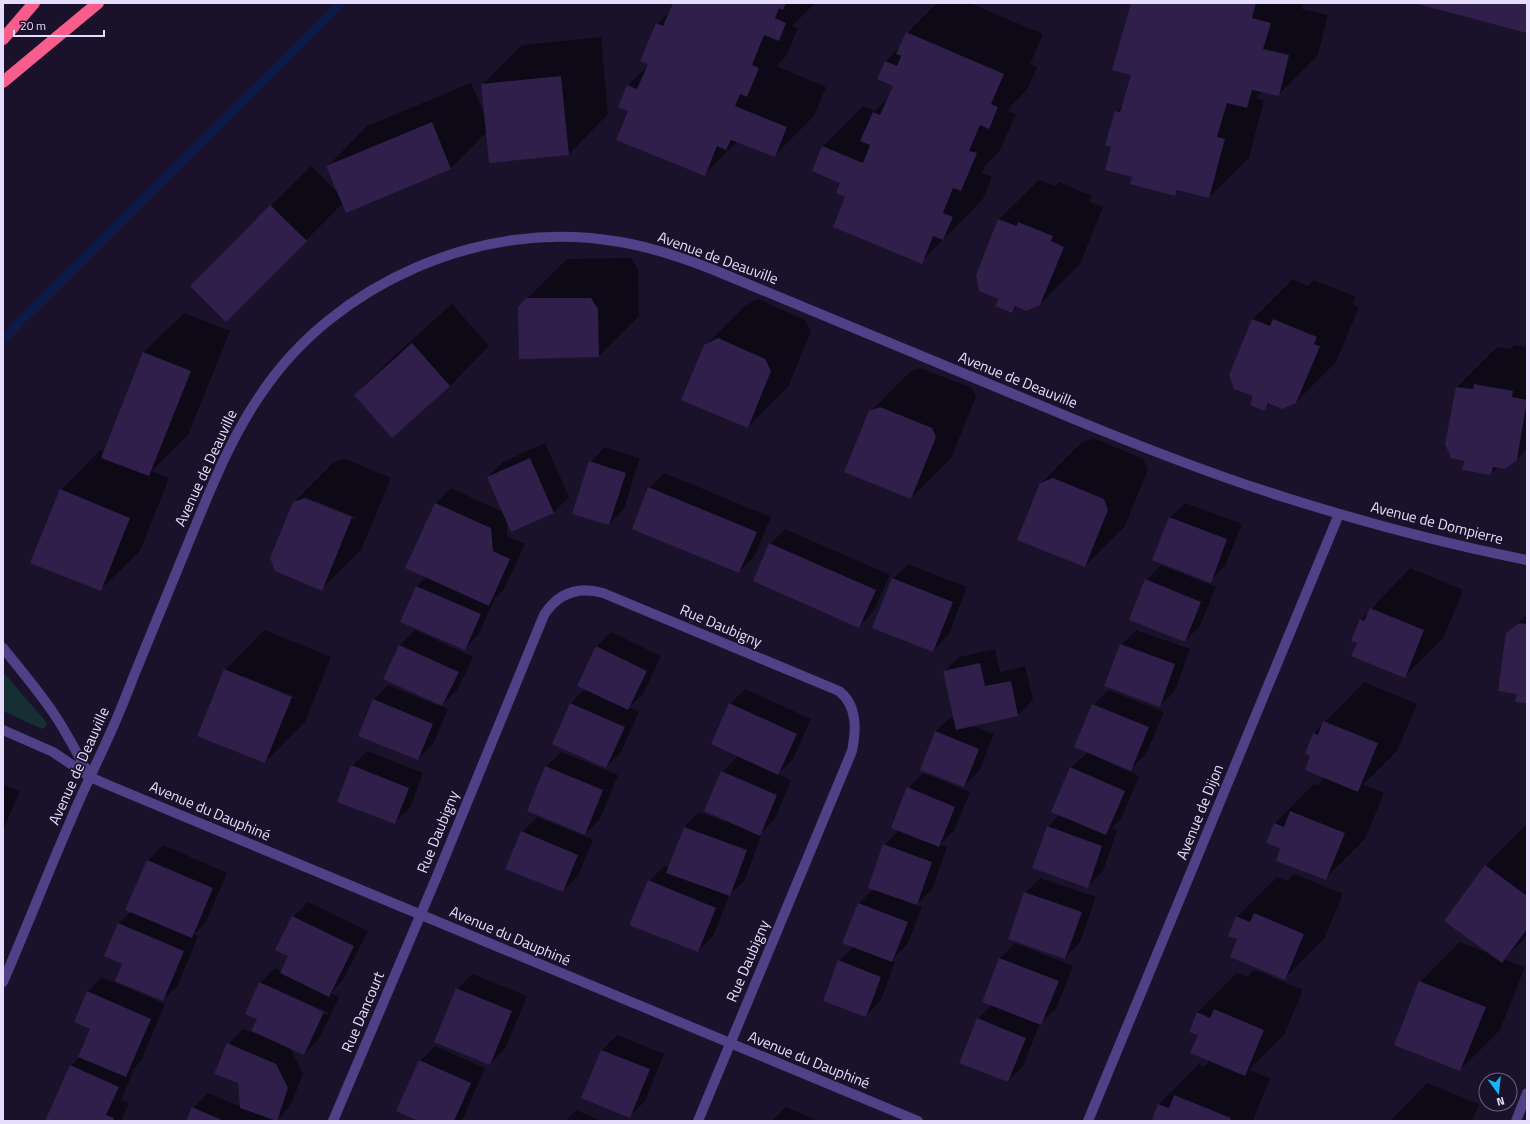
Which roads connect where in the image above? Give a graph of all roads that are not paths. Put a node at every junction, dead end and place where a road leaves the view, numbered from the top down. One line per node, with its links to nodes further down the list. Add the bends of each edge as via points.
1 (34, 3): 3 (highway)
2 (98, 3): 4 (highway)
3 (3, 39)
4 (3, 82)
5 (1339, 514): 6 (street, Avenue de Dompierre, via 1457,545); 9 (street, Avenue de Deauville, via 1248,485 1129,442 685,259 635,245 590,238 545,238 496,243 420,265 372,289 313,333 274,375 243,421 229,449 114,726); 17 (street, Avenue de Dijon)
6 (1527, 560)
7 (3, 648): 9 (street, via 52,711)
8 (3, 730): 9 (street, Avenue du Dauphiné, via 54,752)
9 (90, 776): 10 (street, Avenue du Dauphiné); 11 (street, Avenue de Deauville)
10 (421, 915): 12 (street, Avenue du Dauphiné); 12 (street, Rue Daubigny, via 544,615 550,605 568,593 592,590 603,592 839,692 849,702 852,710 855,728 852,751); 14 (street, Rue Dancourt)
11 (3, 982)
12 (730, 1044): 15 (street, Rue Daubigny); 16 (street, Avenue du Dauphiné)
13 (1527, 1093): 18 (street)
14 (334, 1121)
15 (698, 1121)
16 (918, 1121)
17 (1088, 1121)
18 (1516, 1121)

